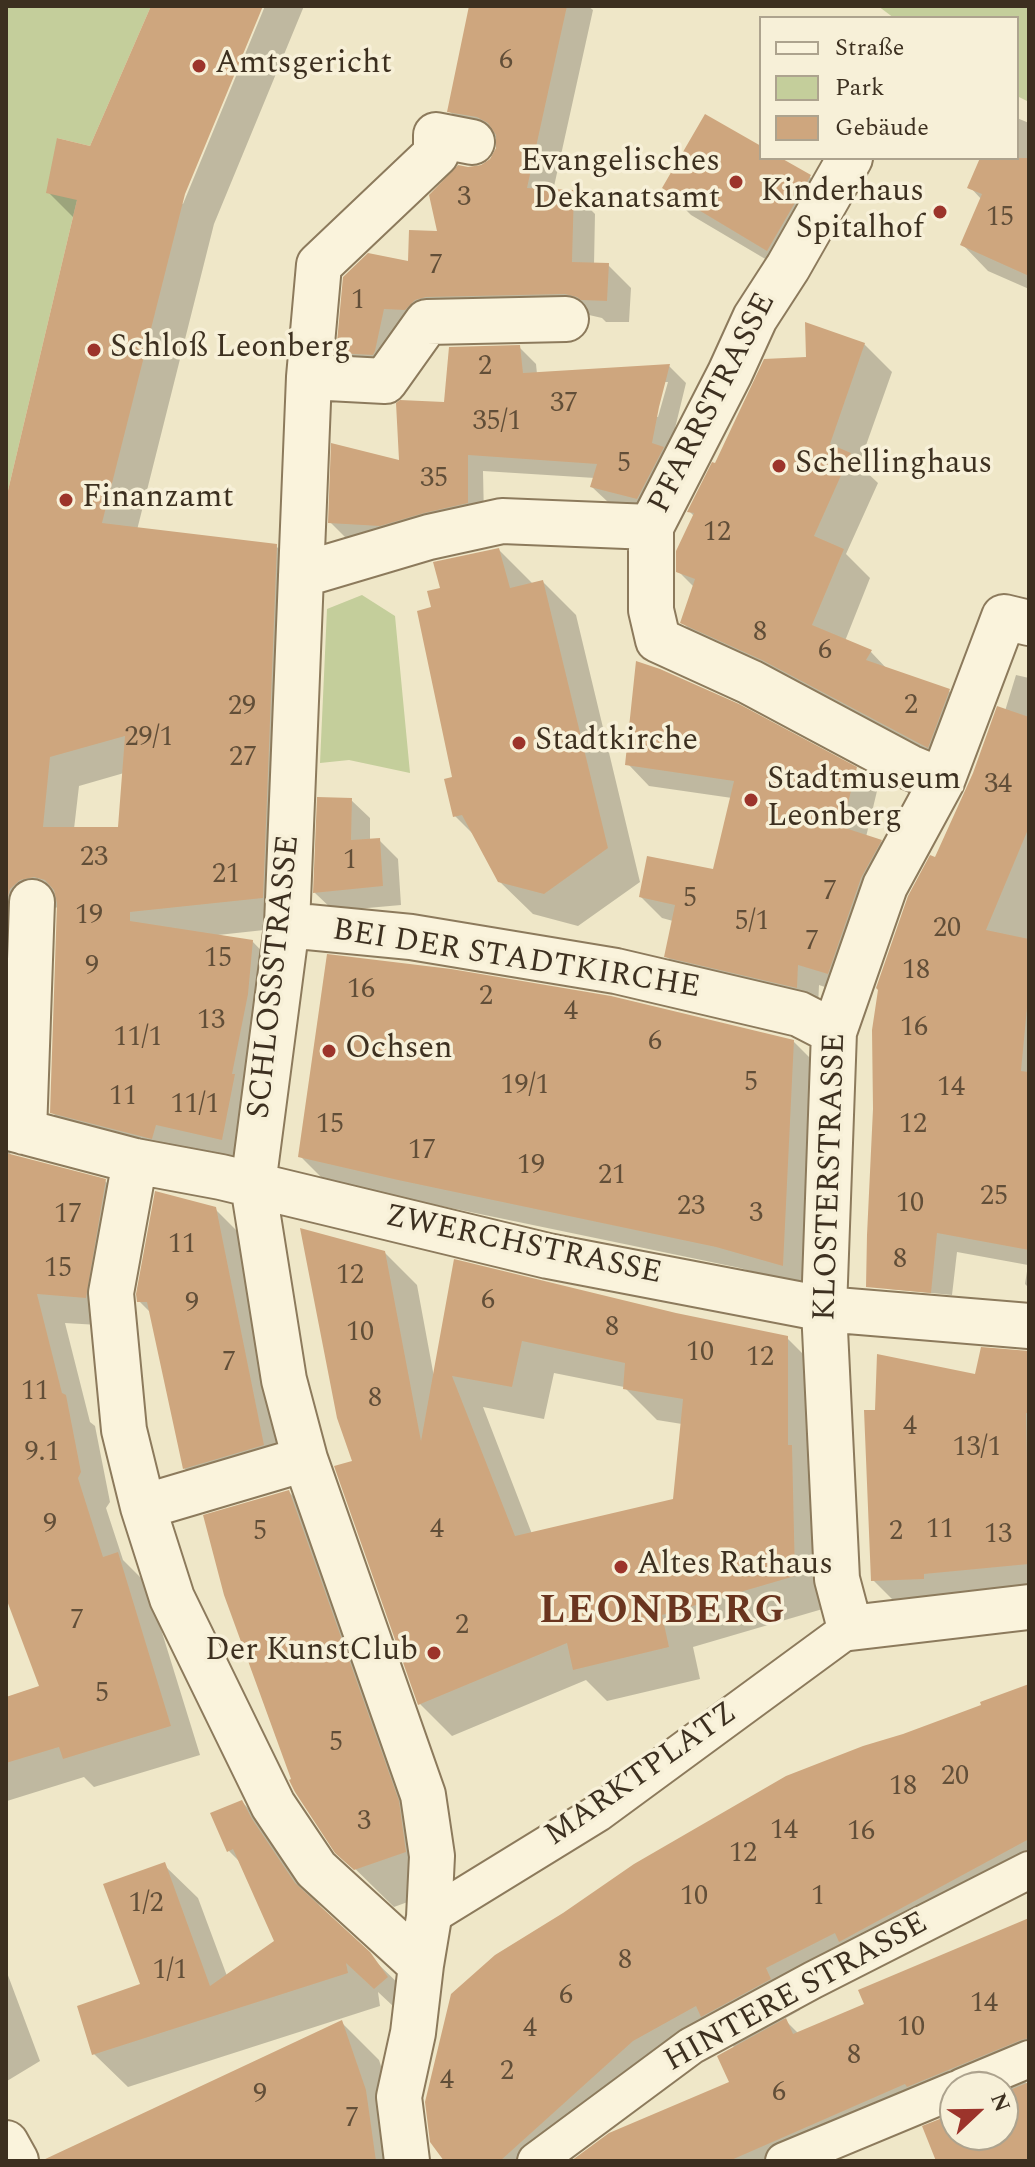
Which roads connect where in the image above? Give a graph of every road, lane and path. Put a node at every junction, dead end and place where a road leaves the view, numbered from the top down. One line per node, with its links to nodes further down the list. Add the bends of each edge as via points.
1 (472, 142): 4 (street, SCHLOSSSTRASSE, via 436,135 436,154 319,265)
2 (849, 160): 5 (street, PFARRSTRASSE, via 755,318)
3 (566, 319): 4 (street, via 427,322 385,381)
4 (309, 377): 6 (street, SCHLOSSSTRASSE)
5 (651, 527): 6 (street, via 502,521); 8 (street, PFARRSTRASSE, via 651,610 658,640)
6 (301, 575): 10 (street, SCHLOSSSTRASSE)
7 (1016, 620): 8 (street, KLOSTERSTRASSE)
8 (942, 781): 11 (street, KLOSTERSTRASSE, via 885,886)
9 (32, 902): 12 (street, ZWERCHSTRASSE)
10 (287, 925): 11 (street, BEI DER STADTKIRCHE, via 411,937 616,971 799,1014); 14 (street, SCHLOSSSTRASSE)
11 (834, 1032): 15 (street, KLOSTERSTRASSE)
12 (15, 1129): 13 (street, ZWERCHSTRASSE)
13 (135, 1161): 14 (street, ZWERCHSTRASSE); 18 (street, via 111,1293 124,1430)
14 (253, 1185): 15 (street, ZWERCHSTRASSE, via 548,1256); 17 (street, SCHLOSSSTRASSE, via 284,1380)
15 (824, 1309): 16 (street, ZWERCHSTRASSE); 20 (street, KLOSTERSTRASSE, via 837,1579)
16 (1029, 1326)
17 (305, 1459): 18 (street); 22 (street, SCHLOSSSTRASSE, via 423,1795 432,1856)
18 (143, 1507): 23 (street, via 172,1598 273,1805 316,1869)
19 (1029, 1607): 20 (street, MARKTPLATZ)
20 (850, 1628): 22 (street, MARKTPLATZ, via 598,1813)
21 (1029, 1870): 30 (street, HINTERE STRASSE, via 691,2046)
22 (429, 1917): 23 (street)
23 (421, 1965): 29 (street, via 399,2097)
24 (1029, 2059): 25 (street)
25 (1000, 2071)
26 (939, 2097): 31 (street)
27 (6, 2143): 28 (street)
28 (16, 2161)
29 (407, 2161)
30 (536, 2161)
31 (784, 2161)

